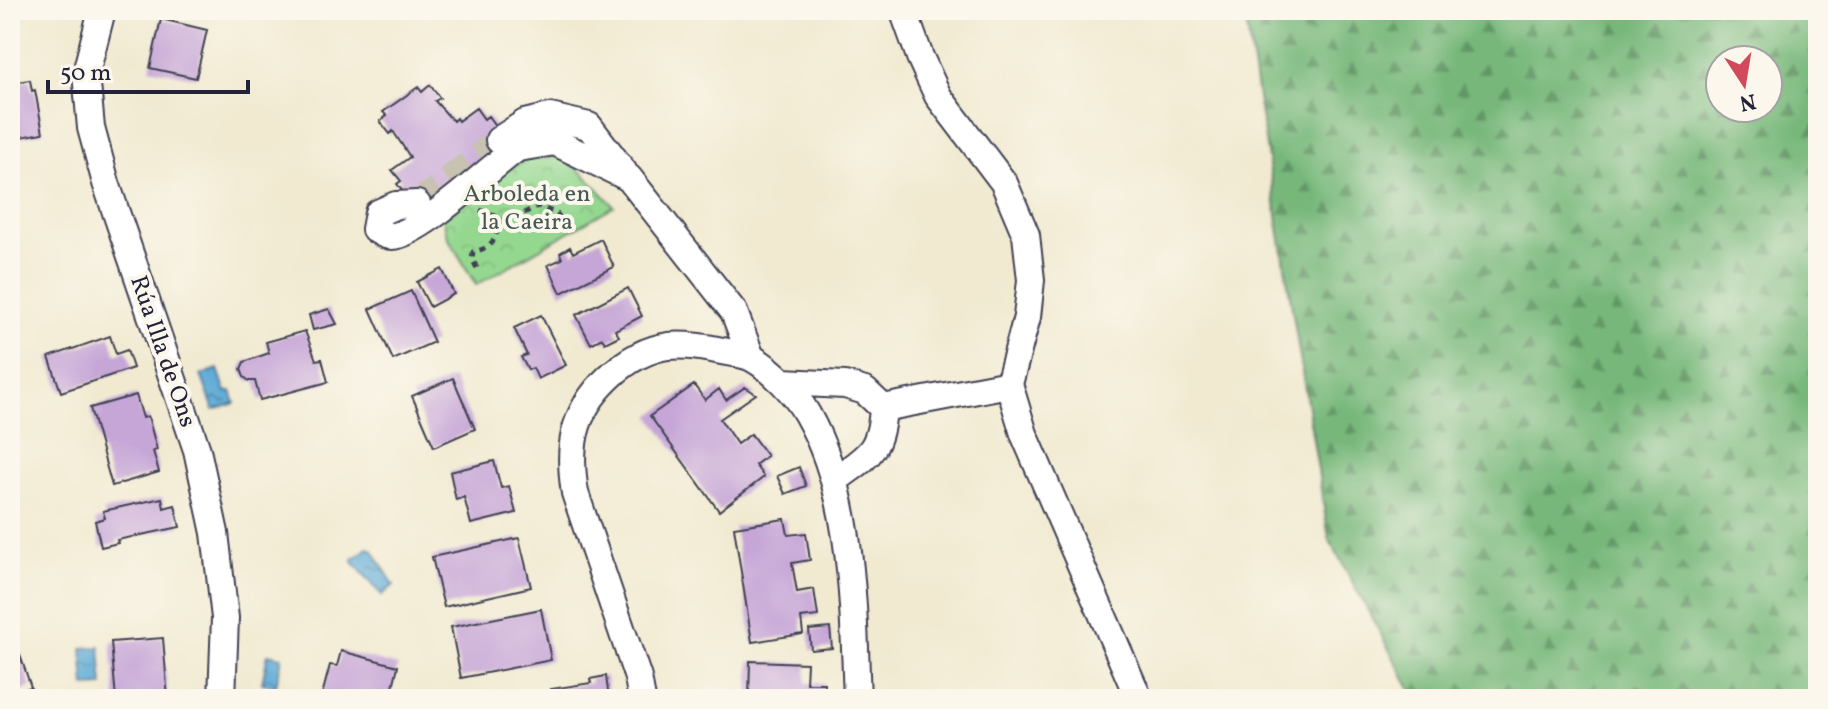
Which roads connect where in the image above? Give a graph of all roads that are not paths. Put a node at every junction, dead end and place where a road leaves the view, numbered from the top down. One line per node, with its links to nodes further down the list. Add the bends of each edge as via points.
1 (102, 10): 9 (street, Rúa Illa de Ons, via 86,73 91,128 197,450 215,533 225,618)
2 (903, 10): 6 (street, via 938,96 1004,183 1026,235 1031,280 1027,317)
3 (417, 204): 4 (street, via 378,213 375,229 398,235 420,223 525,123 550,117 589,126 734,312)
4 (751, 357): 5 (street); 10 (street, via 698,345 666,347 642,356 614,372 590,397 575,432 575,493)
5 (783, 382): 7 (street, via 845,385 865,391); 8 (street, via 806,412)
6 (1009, 384): 7 (street); 12 (street, via 1024,434)
7 (883, 408): 8 (street, via 881,434 868,456)
8 (835, 480): 11 (street, via 852,578)
9 (222, 699)
10 (642, 699)
11 (857, 699)
12 (1139, 699)

